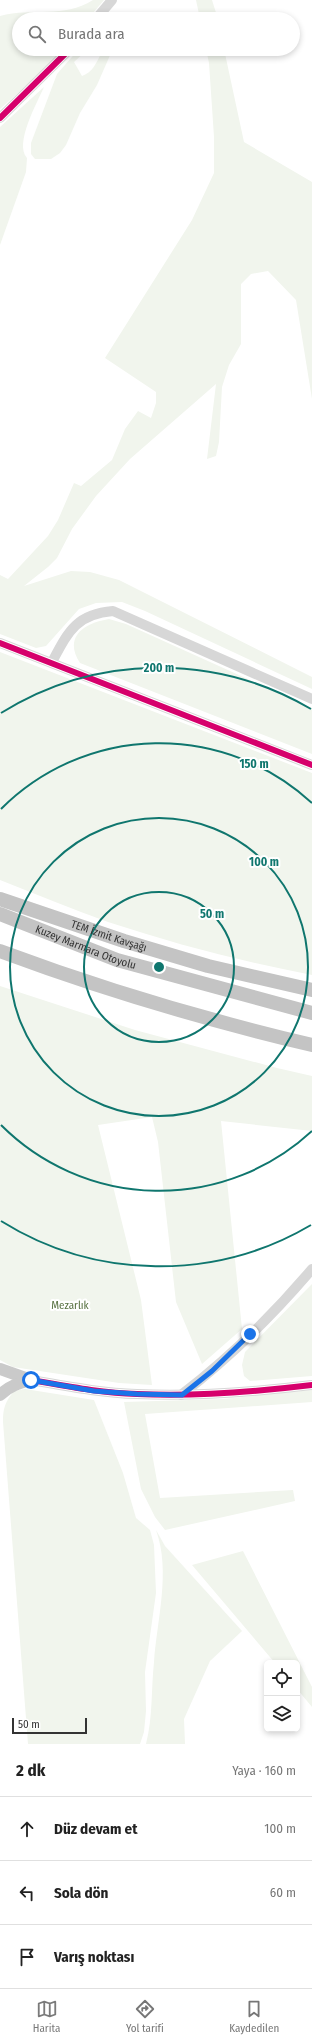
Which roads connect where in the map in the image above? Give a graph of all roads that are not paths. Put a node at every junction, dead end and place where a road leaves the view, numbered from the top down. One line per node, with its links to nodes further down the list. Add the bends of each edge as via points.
1 (112, 0): 2 (street)
2 (102, 12)
3 (63, 56): 4 (street)
4 (0, 118)
5 (0, 643): 6 (street)
6 (52, 662): 7 (street, via 73,626 92,614 113,611); 8 (street)
7 (312, 699)
8 (312, 765)
9 (0, 898): 14 (highway, TEM İzmit Kavşağı, via 124,941 201,964)
10 (0, 914): 15 (highway, Kuzey Marmara Otoyolu, via 117,960)
11 (0, 951): 13 (highway)
12 (0, 961): 13 (highway)
13 (74, 979): 16 (highway, via 169,1008)
14 (312, 990)
15 (312, 1013)
16 (312, 1045)
17 (312, 1269): 23 (street, via 285,1301 212,1371)
18 (0, 1369): 20 (main road)
19 (0, 1379): 20 (main road)
20 (31, 1380): 22 (main road); 23 (street, via 94,1391)
21 (312, 1385): 23 (street)
22 (0, 1394)
23 (182, 1395)

